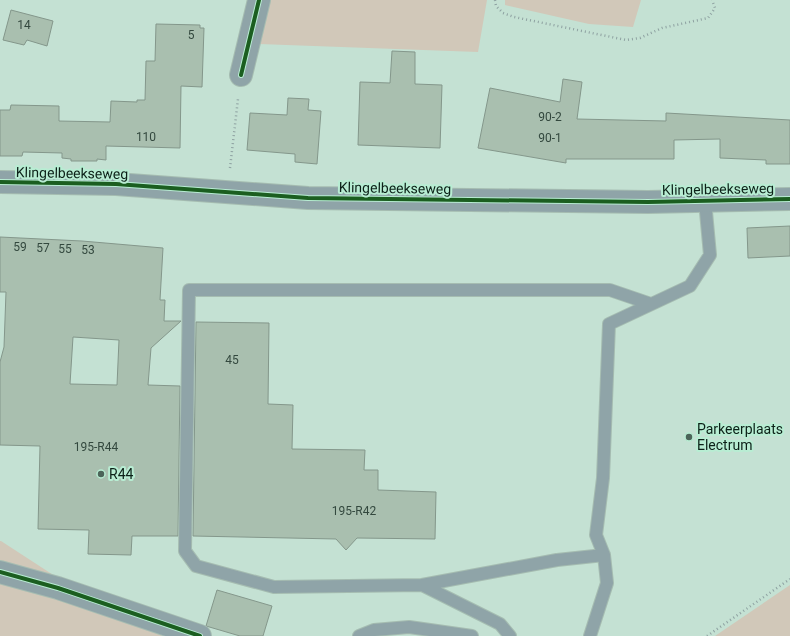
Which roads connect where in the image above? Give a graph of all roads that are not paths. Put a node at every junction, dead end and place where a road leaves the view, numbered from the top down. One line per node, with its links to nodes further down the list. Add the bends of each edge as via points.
1 (259, 0): 2 (street)
2 (241, 75)
3 (0, 182): 5 (street, Klingelbeekseweg, via 116,184 308,198)
4 (790, 199): 5 (street, Klingelbeekseweg)
5 (705, 201): 6 (lane, via 710,255 690,286)
6 (651, 304): 7 (lane, via 609,324 603,478 596,535); 9 (lane, via 610,290 189,290 185,550 196,566 274,587)
7 (604, 556): 9 (lane, via 557,560); 14 (lane, via 606,583)
8 (0, 572): 10 (street, via 58,588)
9 (422, 585): 13 (lane, via 500,624)
10 (200, 636)
11 (358, 636): 12 (lane, via 374,630 410,627)
12 (472, 636)
13 (510, 636)
14 (590, 636)

